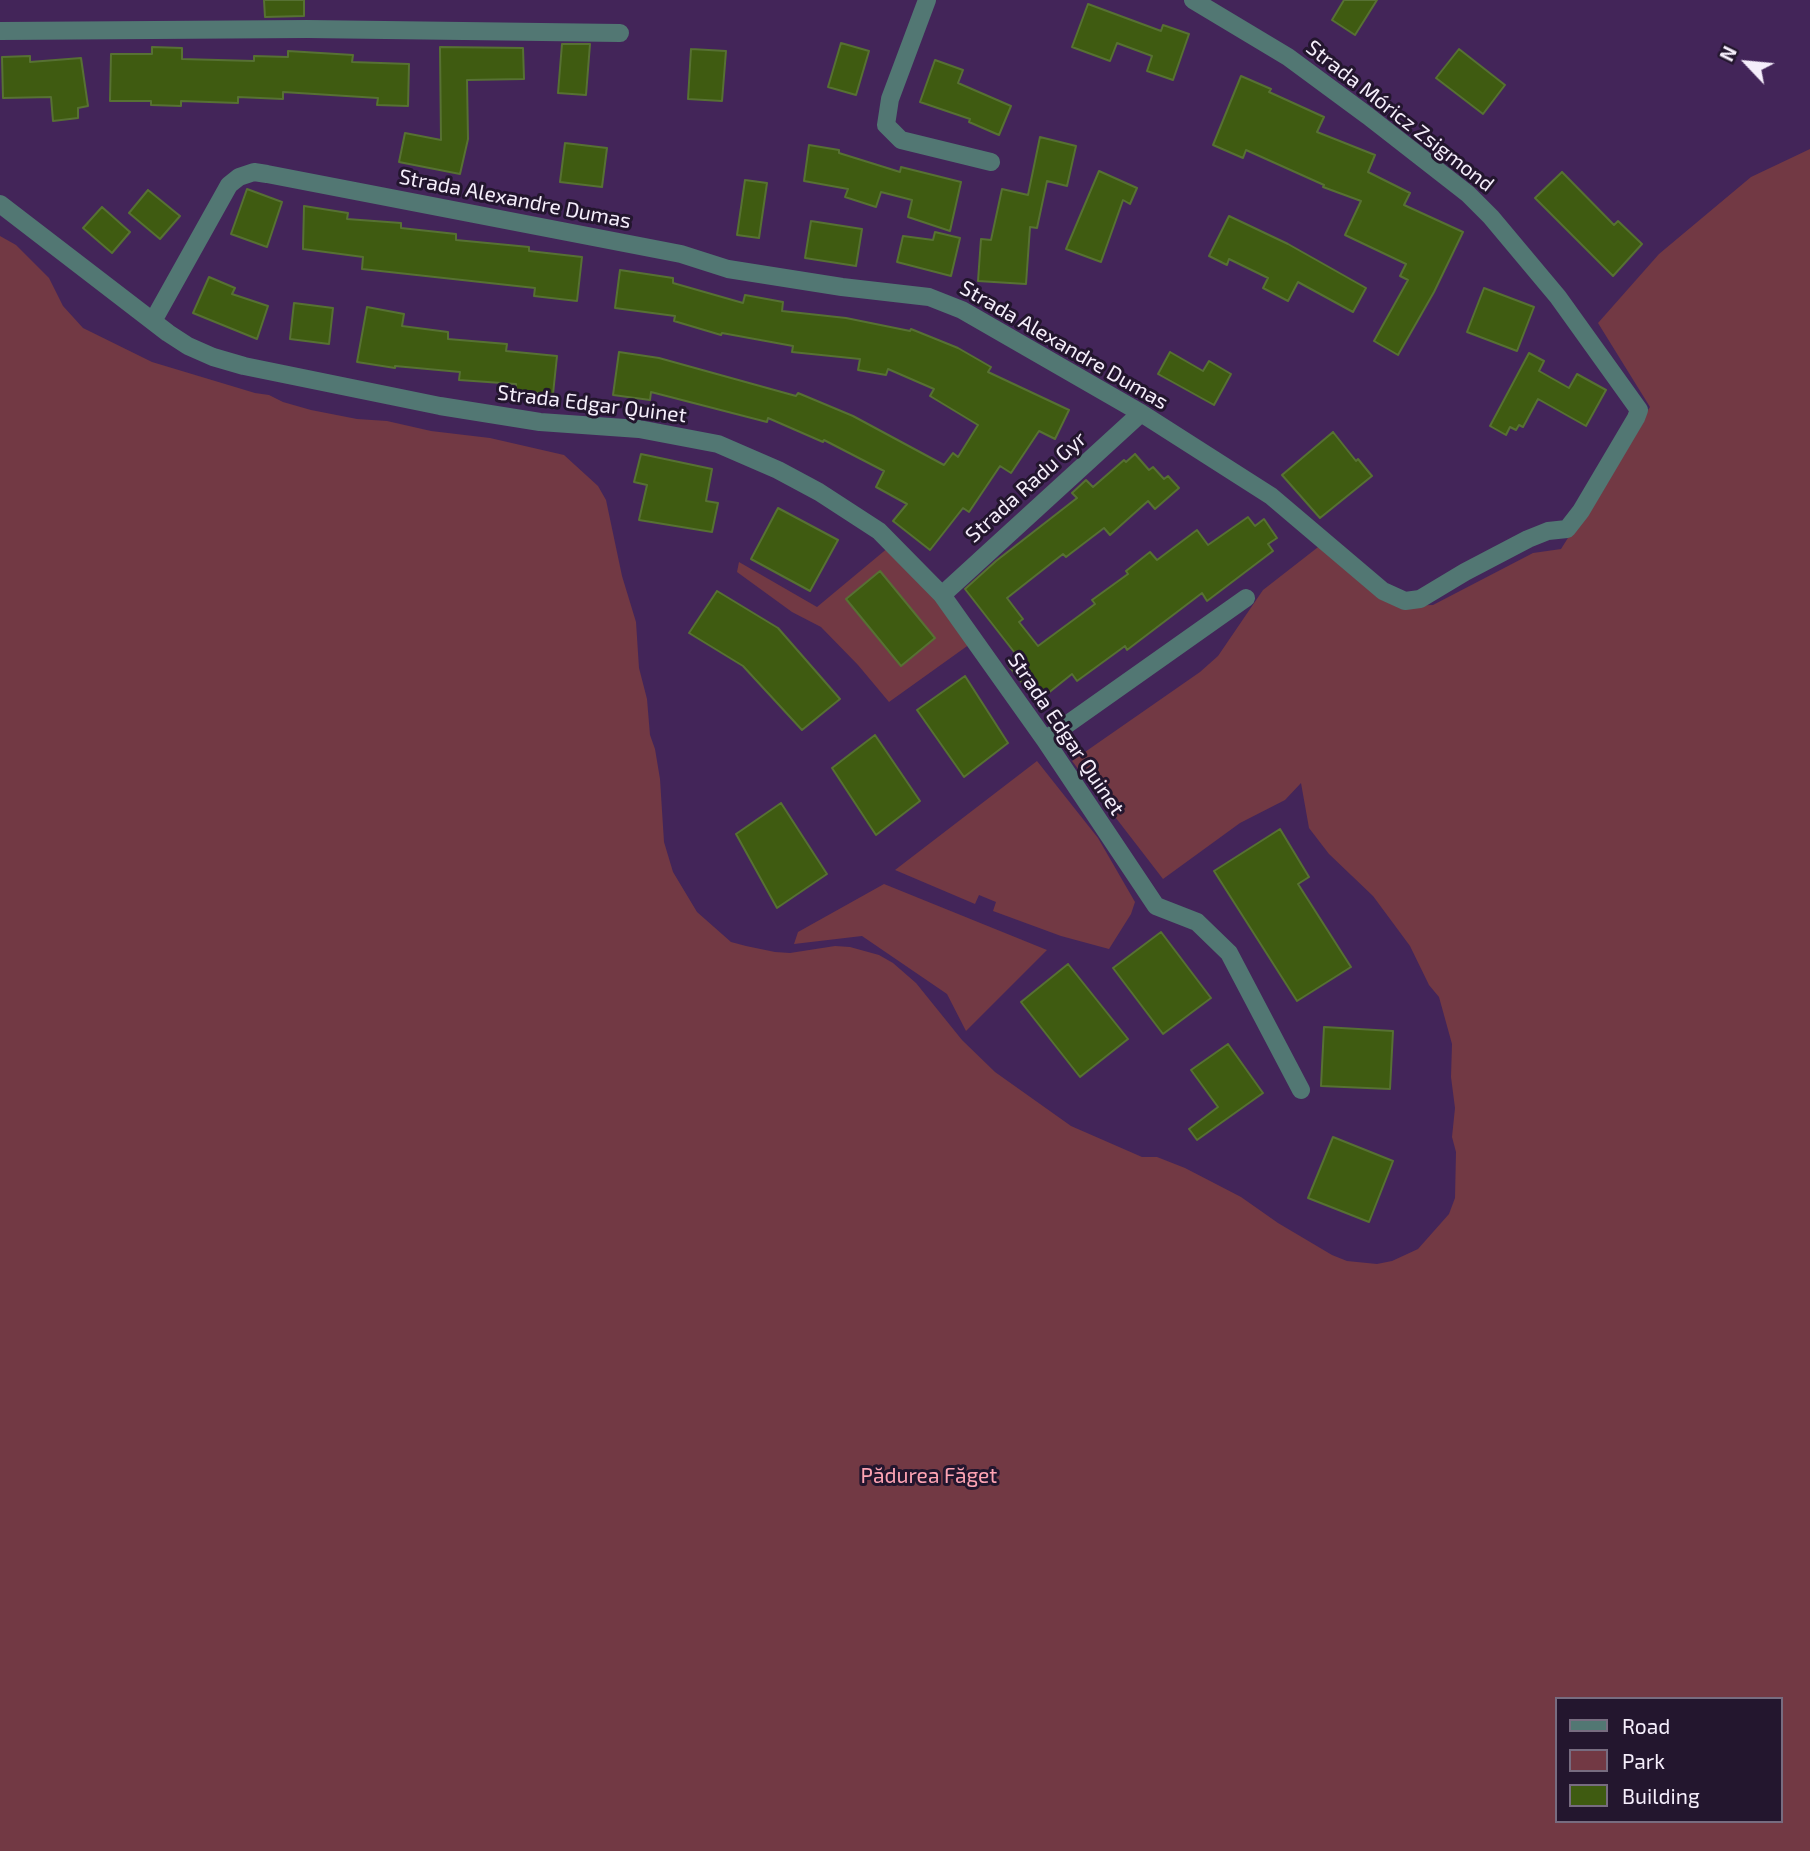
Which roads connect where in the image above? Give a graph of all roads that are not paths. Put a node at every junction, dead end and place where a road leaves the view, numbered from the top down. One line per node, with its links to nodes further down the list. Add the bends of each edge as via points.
1 (928, 0): 5 (street, via 890,99 886,125 901,140)
2 (1193, 0): 8 (street, Strada Móricz Zsigmond, via 1288,57 1468,194 1558,297)
3 (0, 31): 4 (street)
4 (620, 33)
5 (990, 162)
6 (0, 204): 7 (street, Strada Edgar Quinet)
7 (153, 321): 9 (street, Strada Alexandre Dumas, via 229,185 254,172 681,254 728,269 929,297 962,310); 10 (street, Strada Edgar Quinet, via 188,346 244,366 440,406 540,422 639,429 718,444 788,475 879,531)
8 (1630, 397): 9 (street, Strada Alexandre Dumas, via 1639,410 1636,418 1567,529 1528,539 1420,599 1405,601 1383,591 1271,496)
9 (1141, 413): 10 (street, Strada Radu Gyr)
10 (942, 595): 12 (street, Strada Edgar Quinet)
11 (1246, 598): 12 (street)
12 (1045, 740): 13 (street, Strada Edgar Quinet, via 1156,906 1197,922 1225,948)
13 (1301, 1090)

